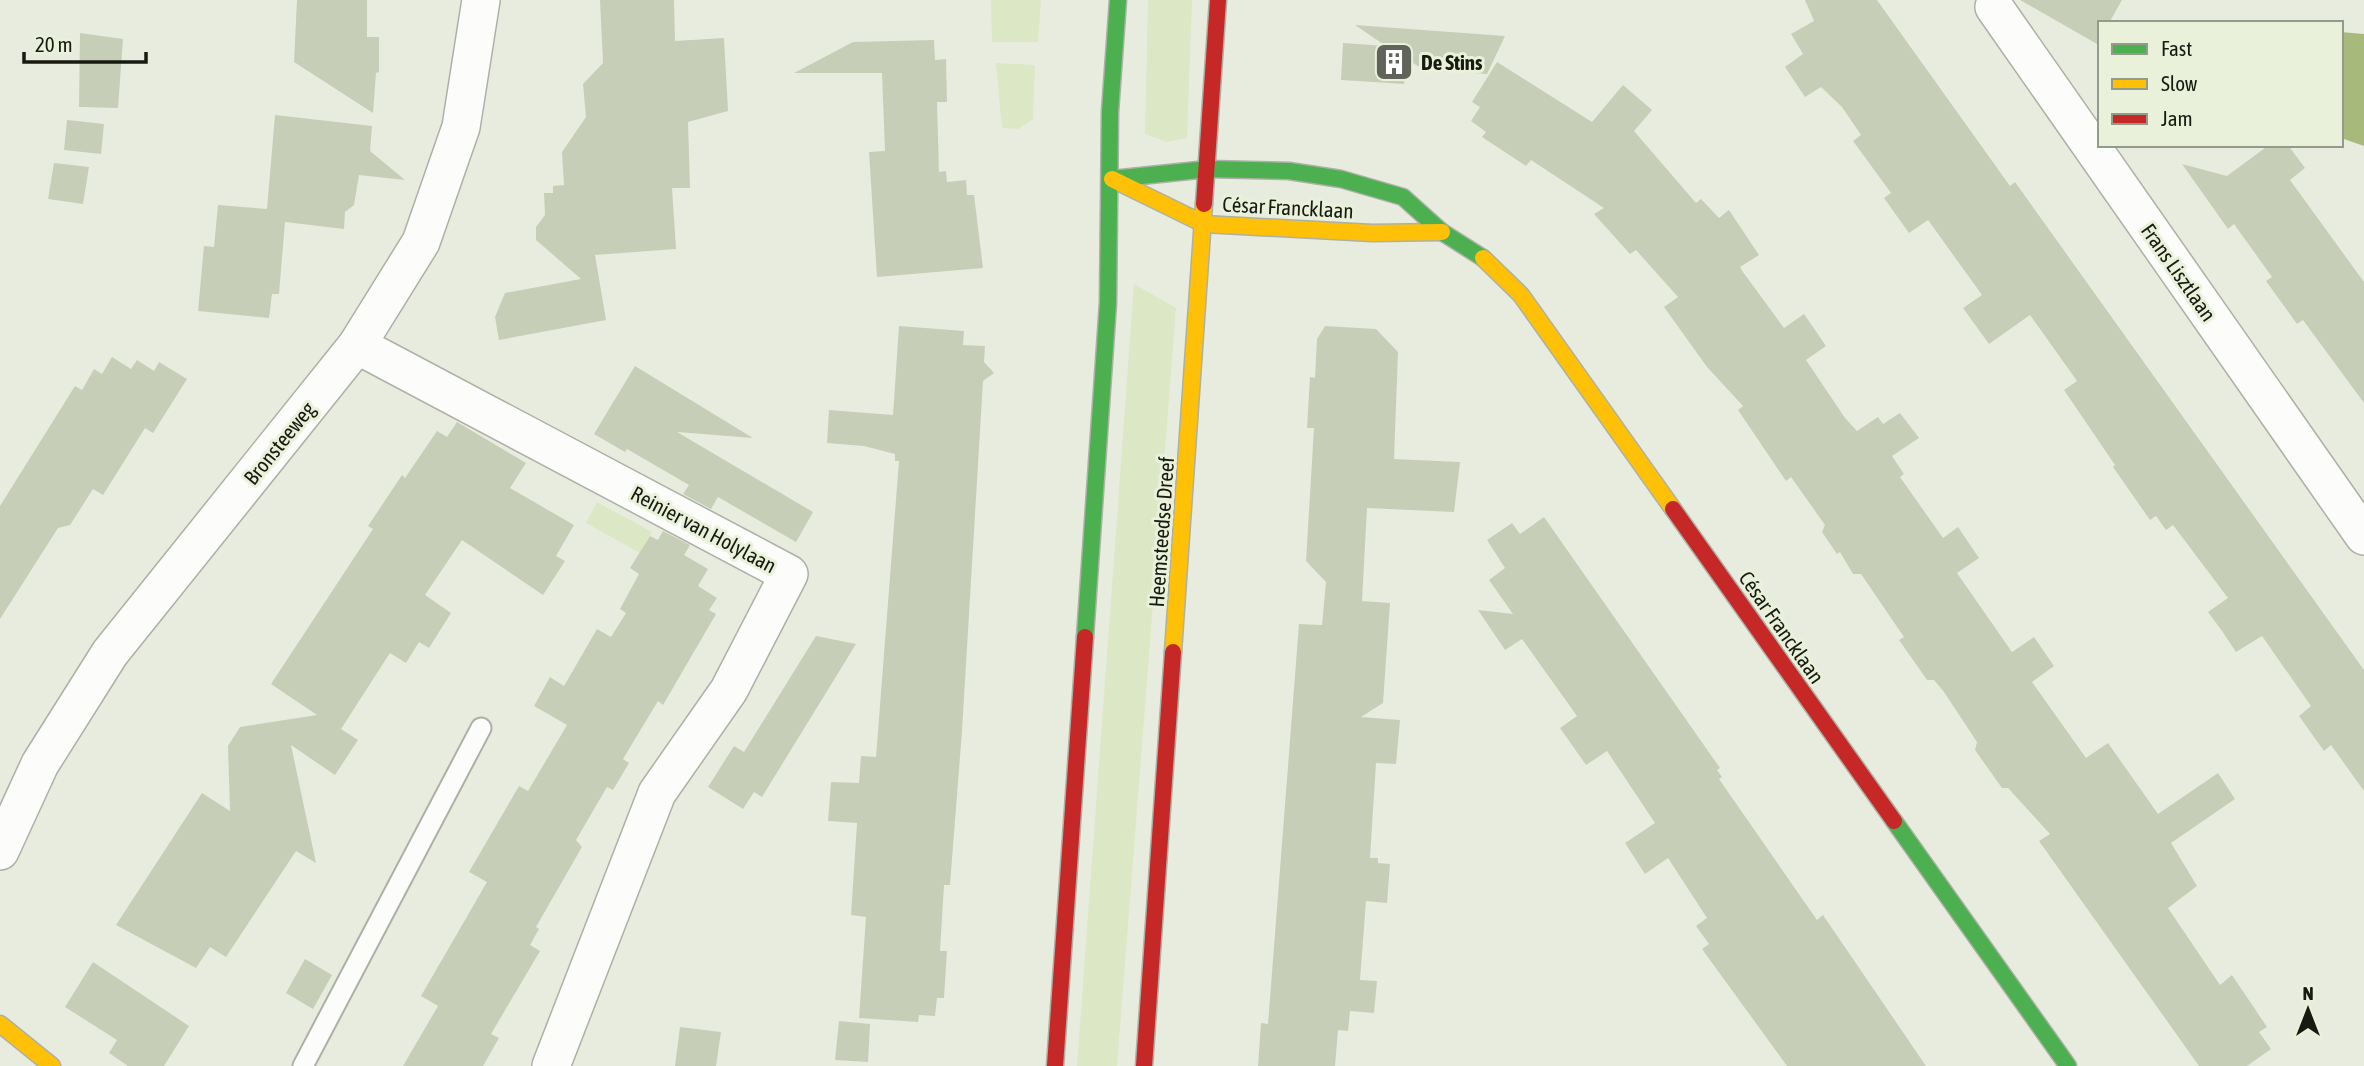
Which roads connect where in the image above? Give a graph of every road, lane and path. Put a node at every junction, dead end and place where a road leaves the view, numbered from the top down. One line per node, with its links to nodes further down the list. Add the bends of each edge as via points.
1 (481, 0): 9 (street, Bronsteeweg, via 461,127 421,242)
2 (1118, 0): 6 (main road)
3 (1218, 0): 5 (main road, Heemsteedse Dreef)
4 (1991, 2): 10 (street, Frans Lisztlaan)
5 (1208, 169): 6 (main road, César Francklaan); 7 (main road, Heemsteedse Dreef); 8 (main road, César Francklaan, via 1289,171 1341,179 1403,197)
6 (1112, 179): 7 (main road, César Francklaan); 17 (main road, via 1108,303)
7 (1205, 224): 8 (main road, César Francklaan); 18 (main road, Heemsteedse Dreef)
8 (1443, 232): 19 (main road, César Francklaan, via 1481,256 1521,295)
9 (357, 345): 12 (street, Bronsteeweg, via 110,653 40,764); 16 (street, Reinier van Holylaan, via 789,574 729,690 657,793)
10 (2364, 536)
11 (481, 728): 15 (lane)
12 (0, 851)
13 (0, 1024): 14 (main road)
14 (52, 1066)
15 (303, 1066)
16 (551, 1066)
17 (1055, 1066)
18 (1144, 1066)
19 (2068, 1066)

